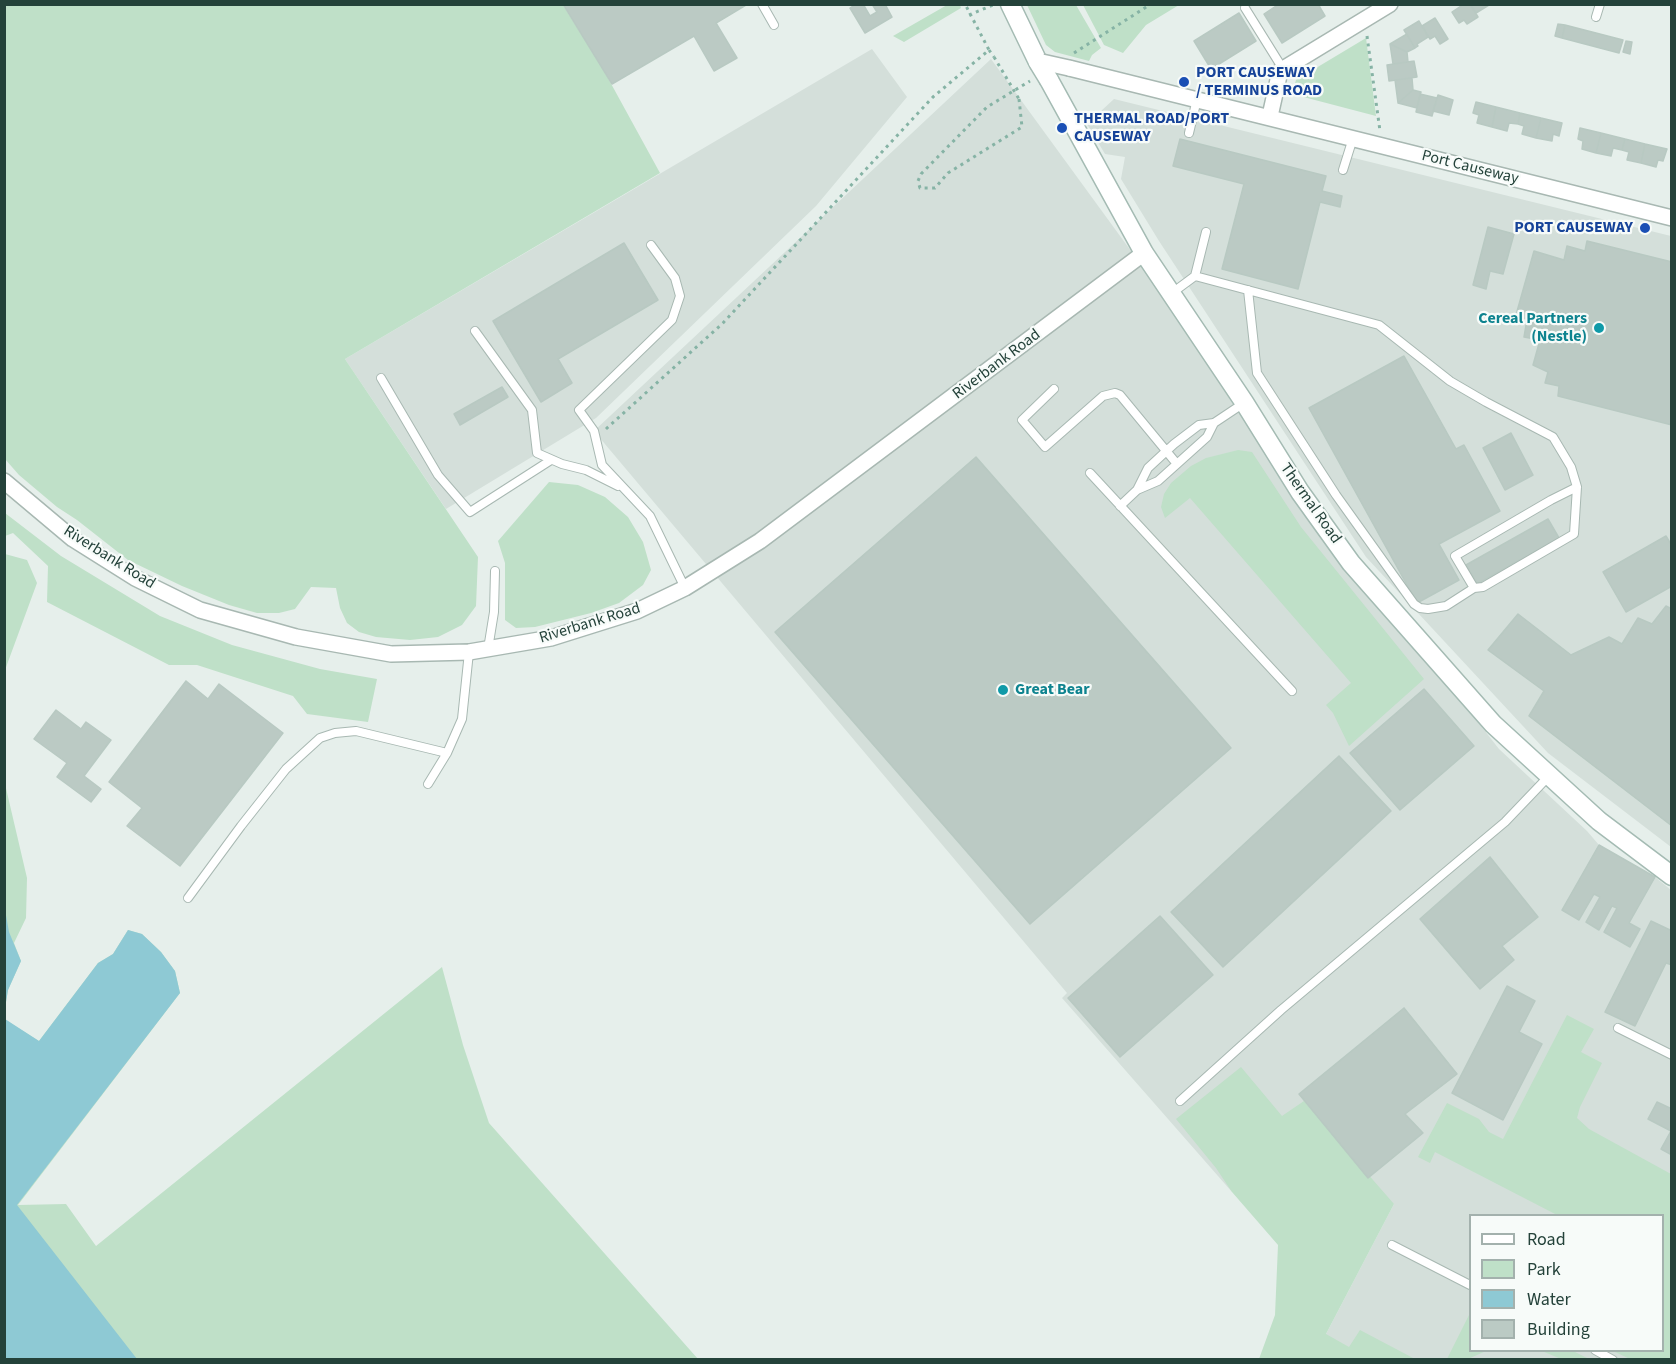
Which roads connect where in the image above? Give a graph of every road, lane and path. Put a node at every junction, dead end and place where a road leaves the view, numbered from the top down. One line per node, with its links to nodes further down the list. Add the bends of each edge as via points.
1 (762, 4): 11 (lane)
2 (964, 4): 8 (path)
3 (994, 4): 8 (path)
4 (1010, 4): 13 (street, Thermal Road)
5 (1390, 4): 10 (street)
6 (1600, 4): 9 (lane)
7 (1245, 8): 14 (lane)
8 (969, 15): 12 (path)
9 (1596, 17)
10 (1365, 20): 14 (street); 20 (path)
11 (774, 25)
12 (989, 50): 16 (path, bridge, via 1019,99 1022,127 948,173 935,188 920,189 921,174); 34 (path, via 933,97 723,323)
13 (1039, 61): 15 (street, Port Causeway, bridge); 25 (street, Thermal Road, bridge)
14 (1283, 69): 17 (street)
15 (1197, 99): 17 (street, Port Causeway); 18 (lane)
16 (987, 107)
17 (1270, 117): 19 (street, Port Causeway)
18 (1189, 133)
19 (1353, 138): 20 (street, Port Causeway); 21 (lane)
20 (1382, 145): 22 (street, Port Causeway)
21 (1343, 170)
22 (1671, 218)
23 (1206, 232): 26 (lane)
24 (651, 245): 34 (lane, via 675,278 680,296 672,320 579,410)
25 (1144, 253): 28 (street, Thermal Road); 45 (street, Riverbank Road, via 760,542)
26 (1195, 276): 27 (lane); 28 (lane)
27 (1248, 290): 40 (lane, via 1379,325 1450,381 1553,437 1571,467); 46 (lane, via 1257,373 1336,495 1414,604 1428,609 1446,606)
28 (1171, 294): 32 (street, Thermal Road)
29 (475, 331): 36 (lane, via 532,410 537,453)
30 (381, 378): 36 (lane, via 438,475 470,512)
31 (1054, 389): 35 (lane, via 1022,420 1045,447 1103,396 1115,393)
32 (1244, 402): 33 (lane); 51 (street, Thermal Road, via 1300,492 1351,562 1494,724)
33 (1214, 423): 35 (lane, via 1199,424); 37 (lane, via 1207,437)
34 (596, 438): 41 (lane, via 602,465)
35 (1166, 452): 37 (lane); 42 (lane, via 1148,468)
36 (551, 460): 41 (lane, via 586,470)
37 (1177, 464): 42 (lane, via 1158,481)
38 (1090, 473): 43 (lane)
39 (4, 481): 48 (street, Riverbank Road, via 73,539 135,578 200,610 296,638 391,654)
40 (1577, 487): 46 (lane, via 1574,534 1483,587); 46 (lane, via 1455,556)
41 (625, 490): 45 (lane, via 650,516)
42 (1137, 490): 43 (lane)
43 (1120, 506): 49 (lane)
44 (495, 571): 47 (lane)
45 (685, 588): 47 (street, Riverbank Road, via 593,627)
46 (1474, 588)
47 (488, 649): 48 (street, Riverbank Road)
48 (469, 652): 50 (lane, via 462,719)
49 (1292, 691)
50 (447, 753): 52 (lane); 54 (lane, via 356,731 320,738 275,782)
51 (1550, 775): 53 (street, Thermal Road, via 1599,821); 57 (lane, via 1505,822 1273,1017)
52 (428, 784)
53 (1671, 876)
54 (188, 897)
55 (1618, 1028): 56 (lane)
56 (1671, 1055)
57 (1180, 1101)
58 (1392, 1245): 59 (lane)
59 (1469, 1285)
60 (1599, 1352): 61 (lane)
61 (1613, 1359)

